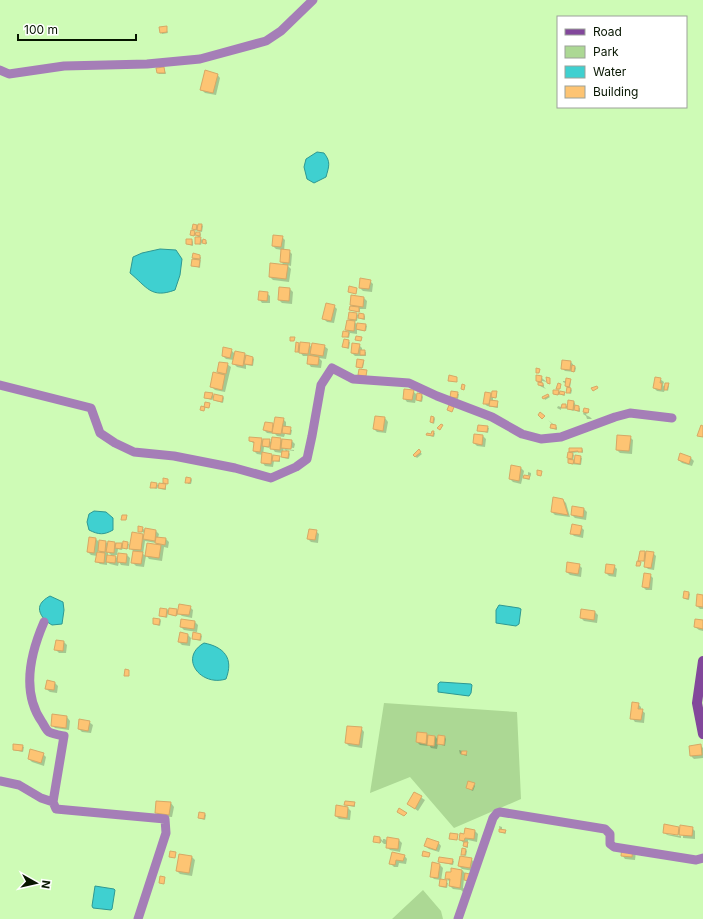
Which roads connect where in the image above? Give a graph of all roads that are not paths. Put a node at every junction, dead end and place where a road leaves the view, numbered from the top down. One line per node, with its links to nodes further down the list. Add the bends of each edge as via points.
1 (313, 0): 2 (street, via 281,31 266,41 200,59 147,64 64,66 9,74)
2 (0, 70)
3 (0, 385): 4 (street, via 91,408 100,433 134,452 174,456 270,478 296,467 306,459 321,385 332,368 353,378 409,383 492,418 522,434 542,439 561,437 630,413)
4 (672, 418)
5 (44, 622): 9 (street, via 36,642 30,680 31,697 38,717 49,732 64,736)
6 (703, 661): 7 (main road, via 697,703)
7 (703, 734)
8 (0, 781): 9 (street, via 19,785)
9 (53, 802): 11 (street, via 56,809 165,819 166,833)
10 (703, 858): 12 (street, via 696,860 614,847 610,844 610,834 605,829 500,812 493,818)
11 (138, 919)
12 (458, 919)

